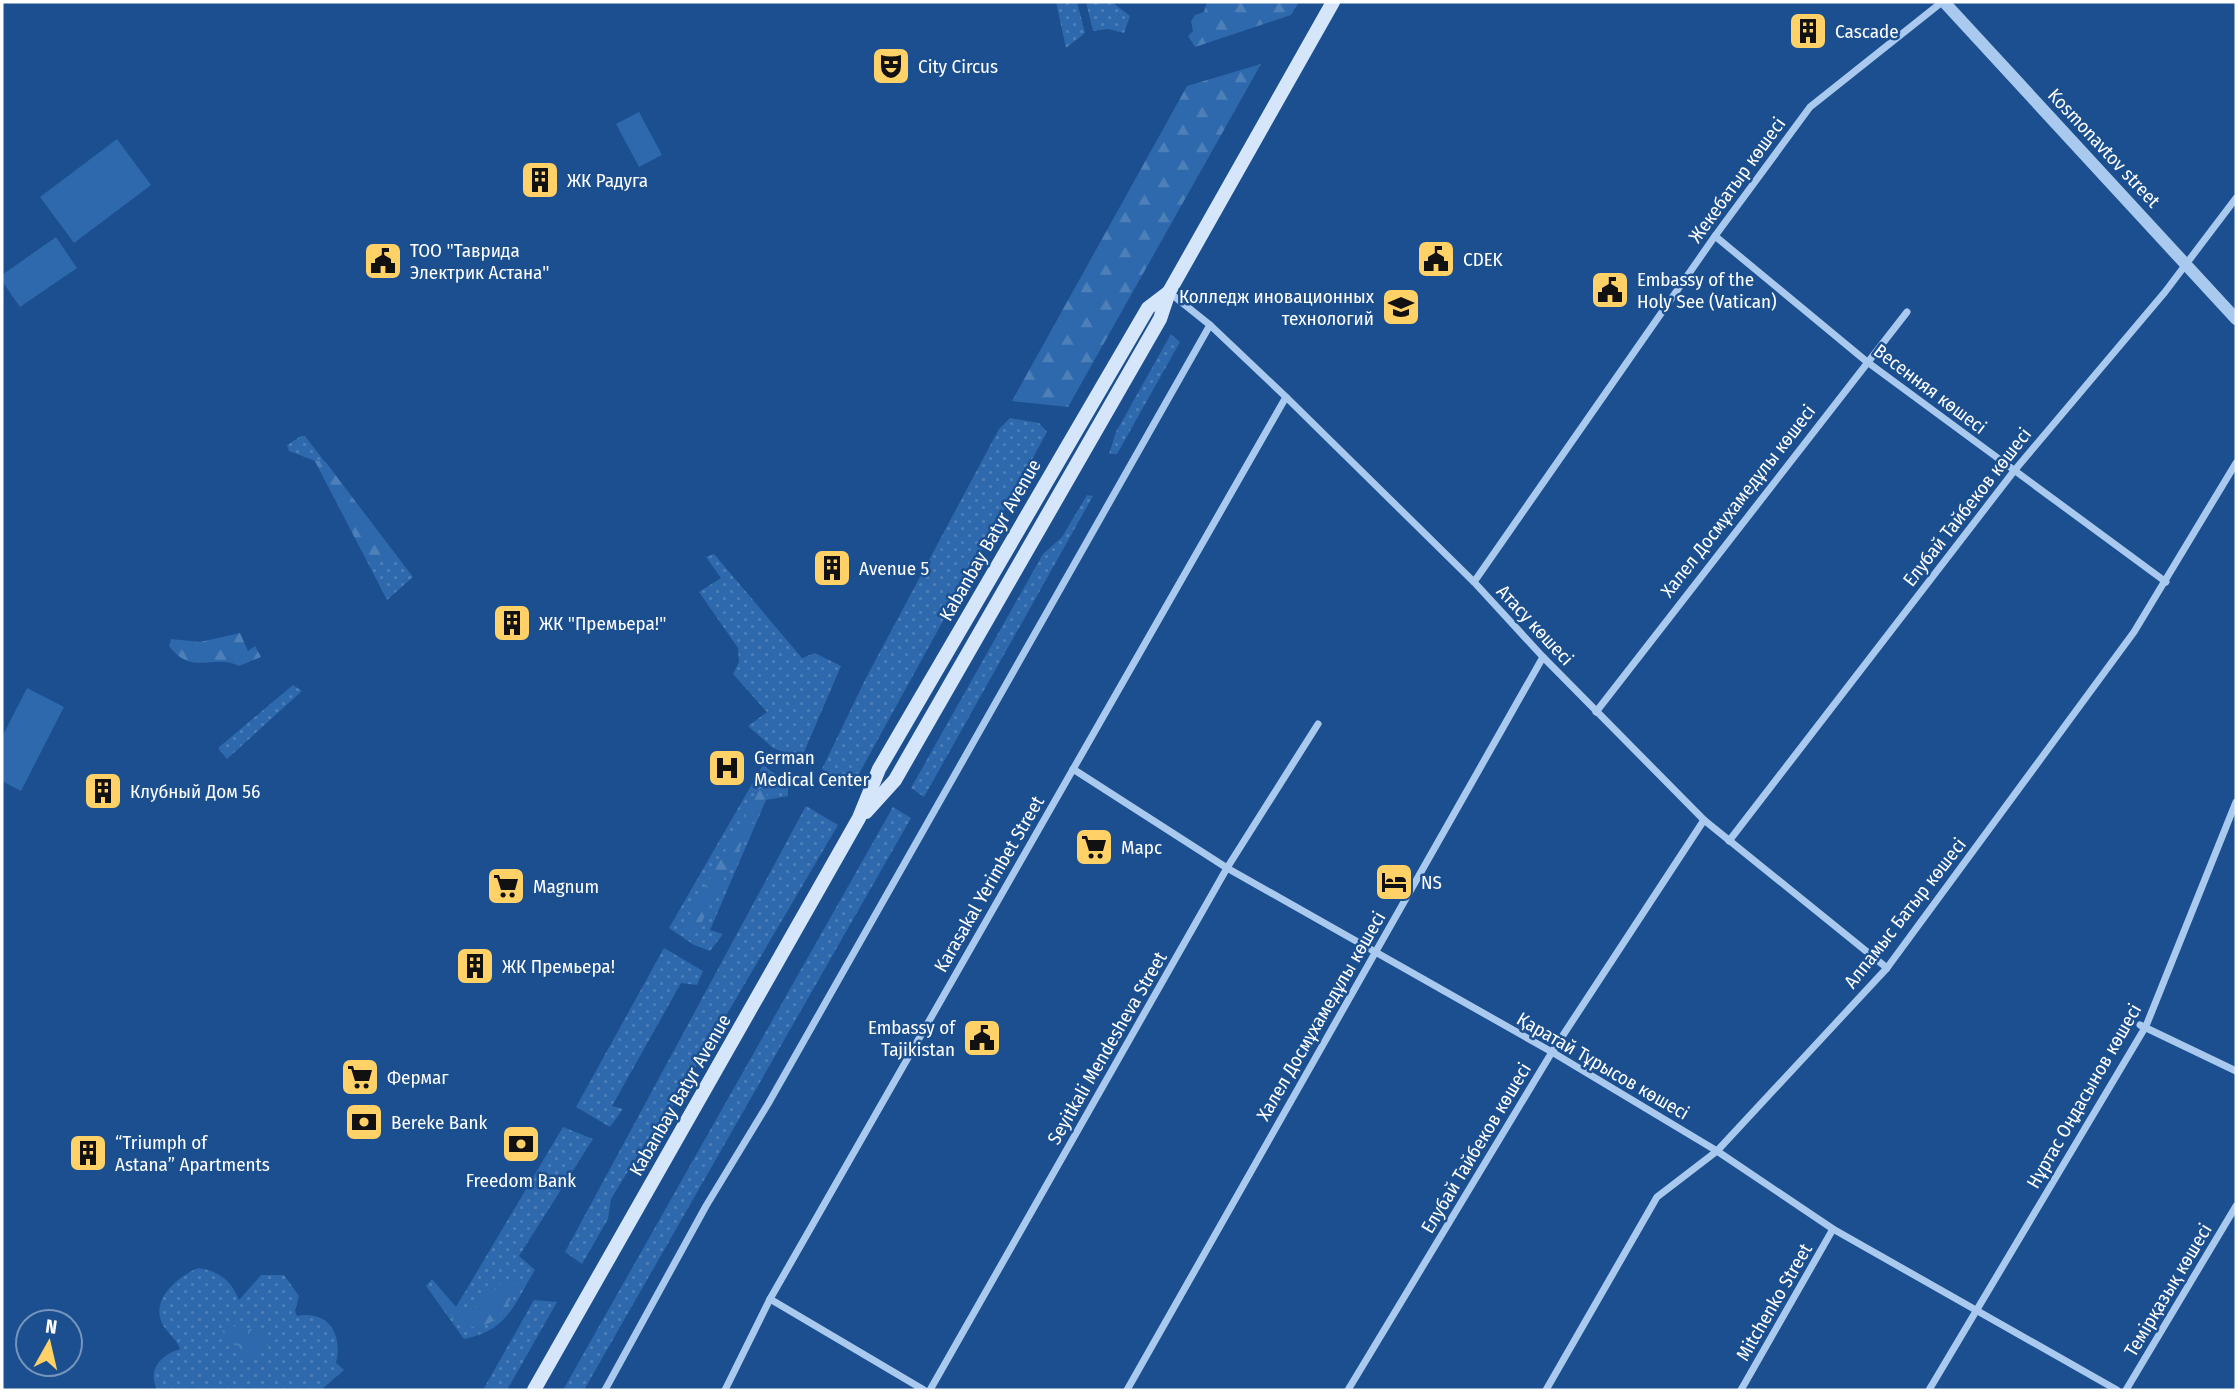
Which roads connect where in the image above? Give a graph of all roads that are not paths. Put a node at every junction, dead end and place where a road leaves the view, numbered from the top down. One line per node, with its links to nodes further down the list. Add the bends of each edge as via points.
1 (1333, 2): 6 (main road, Kabanbay Batyr Avenue)
2 (1943, 2): 4 (street, Жекебатыр көшесі, via 1810,107); 5 (street, Kosmonavtov street)
3 (2236, 198): 5 (street, Елубай Тайбеков көшесі)
4 (1715, 236): 10 (street, Весенняя көшесі); 14 (street, Жекебатыр көшесі)
5 (2186, 265): 8 (street, Kosmonavtov street); 13 (street, Елубай Тайбеков көшесі)
6 (1169, 292): 9 (street, Атасу көшесі); 35 (main road, Kabanbay Batyr Avenue, via 1148,308 1077,428 880,769 859,818)
7 (1907, 312): 10 (street, Халел Досмұхамедұлы көшесі)
8 (2236, 319)
9 (1210, 325): 11 (street, Атасу көшесі); 34 (street, via 706,1206)
10 (1867, 361): 13 (street, Весенняя көшесі); 17 (street, Халел Досмұхамедұлы көшесі)
11 (1286, 397): 14 (street, Атасу көшесі); 19 (street, Karasakal Yerimbet Street)
12 (2236, 463): 15 (street, Алпамыс Батыр көшесі)
13 (2014, 471): 15 (street, Весенняя көшесі); 22 (street, Елубай Тайбеков көшесі)
14 (1474, 582): 16 (street, Атасу көшесі)
15 (2166, 582): 25 (street, Алпамыс Батыр көшесі)
16 (1543, 657): 17 (street, Атасу көшесі); 24 (street, Халел Досмұхамедұлы көшесі)
17 (1596, 712): 21 (street, Атасу көшесі)
18 (1318, 724): 23 (street, Seyitkali Mendesheva Street)
19 (1073, 769): 23 (street, Қаратай Тұрысов көшесі); 32 (street, Karasakal Yerimbet Street)
20 (2236, 802): 26 (street, Нұртас Оңдасынов көшесі)
21 (1704, 820): 22 (street, Атасу көшесі); 27 (street, Елубай Тайбеков көшесі)
22 (1729, 841): 25 (street, Атасу көшесі)
23 (1227, 868): 24 (street, Қаратай Тұрысов көшесі); 38 (street, Seyitkali Mendesheva Street)
24 (1376, 953): 27 (street, Қаратай Тұрысов көшесі); 39 (street, Халел Досмұхамедұлы көшесі)
25 (1887, 968): 29 (street, Алпамыс Батыр көшесі)
26 (2143, 1026): 28 (street); 33 (street, Нұртас Оңдасынов көшесі)
27 (1552, 1052): 29 (street, Қаратай Тұрысов көшесі); 40 (street, Елубай Тайбеков көшесі)
28 (2236, 1071)
29 (1717, 1151): 31 (street, Қаратай Тұрысов көшесі); 41 (street, Алпамыс Батыр көшесі, via 1657,1197)
30 (2236, 1206): 45 (street, Темірқазық көшесі)
31 (1833, 1228): 33 (street, Қаратай Тұрысов көшесі); 42 (street, Mitchenko Street)
32 (770, 1300): 36 (street, Karasakal Yerimbet Street); 37 (street)
33 (1976, 1310): 43 (street, Нұртас Оңдасынов көшесі); 44 (street, Қаратай Тұрысов көшесі)
34 (608, 1389)
35 (534, 1390)
36 (725, 1390)
37 (924, 1390)
38 (930, 1390)
39 (1127, 1390)
40 (1348, 1390)
41 (1546, 1390)
42 (1741, 1390)
43 (1929, 1390)
44 (2117, 1390)
45 (2126, 1390)

